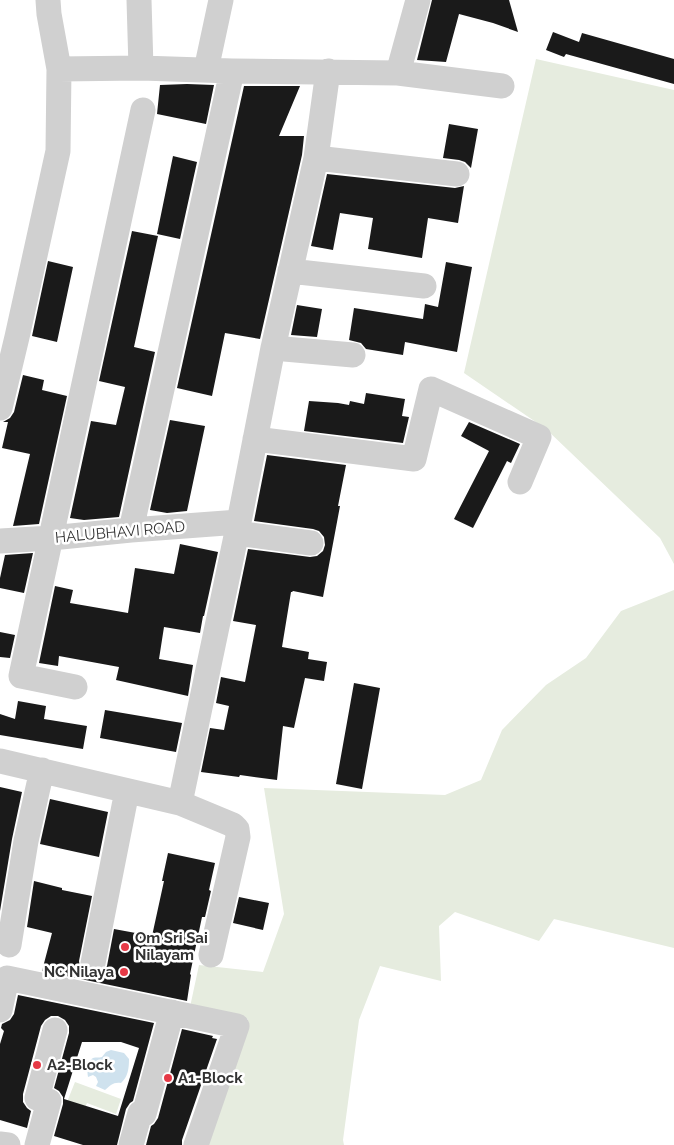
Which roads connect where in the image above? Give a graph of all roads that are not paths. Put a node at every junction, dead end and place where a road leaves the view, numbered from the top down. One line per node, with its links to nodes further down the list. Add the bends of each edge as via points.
1 (48, 0): 6 (street)
2 (139, 0): 5 (street)
3 (221, 0): 7 (street)
4 (418, 0): 10 (street)
5 (141, 68): 6 (street); 7 (street)
6 (59, 69): 17 (street, via 58,151)
7 (206, 70): 8 (street)
8 (232, 71): 9 (street); 24 (street)
9 (328, 71): 10 (street); 13 (street)
10 (398, 73): 11 (street)
11 (502, 86)
12 (143, 110): 25 (street)
13 (316, 158): 14 (street); 15 (street)
14 (457, 174)
15 (290, 271): 16 (street); 18 (street)
16 (424, 286)
17 (9, 335): 20 (street)
18 (273, 348): 19 (street); 21 (street)
19 (353, 356)
20 (0, 408)
21 (255, 439): 22 (street, via 414,459 431,389 539,438); 23 (street)
22 (520, 482)
23 (238, 527): 24 (street, HALUBHAVI ROAD); 27 (street, HALUBHAVI ROAD); 32 (street)
24 (131, 530): 25 (street, HALUBHAVI ROAD)
25 (51, 538): 26 (street, HALUBHAVI ROAD); 28 (street, via 21,676)
26 (0, 541)
27 (311, 543)
28 (75, 687)
29 (0, 761): 30 (street)
30 (42, 770): 31 (street); 33 (street)
31 (127, 791): 32 (street); 35 (street)
32 (180, 803): 34 (street, via 238,829)
33 (8, 945)
34 (211, 955)
35 (92, 964)
36 (0, 1010): 37 (street, via 7,978)
37 (172, 1012): 42 (street, via 144,1114 140,1113); 43 (street, via 237,1026)
38 (55, 1030): 41 (street, via 37,1098 49,1101)
39 (0, 1144): 40 (street)
40 (8, 1145)
41 (37, 1145)
42 (131, 1145)
43 (196, 1145)

